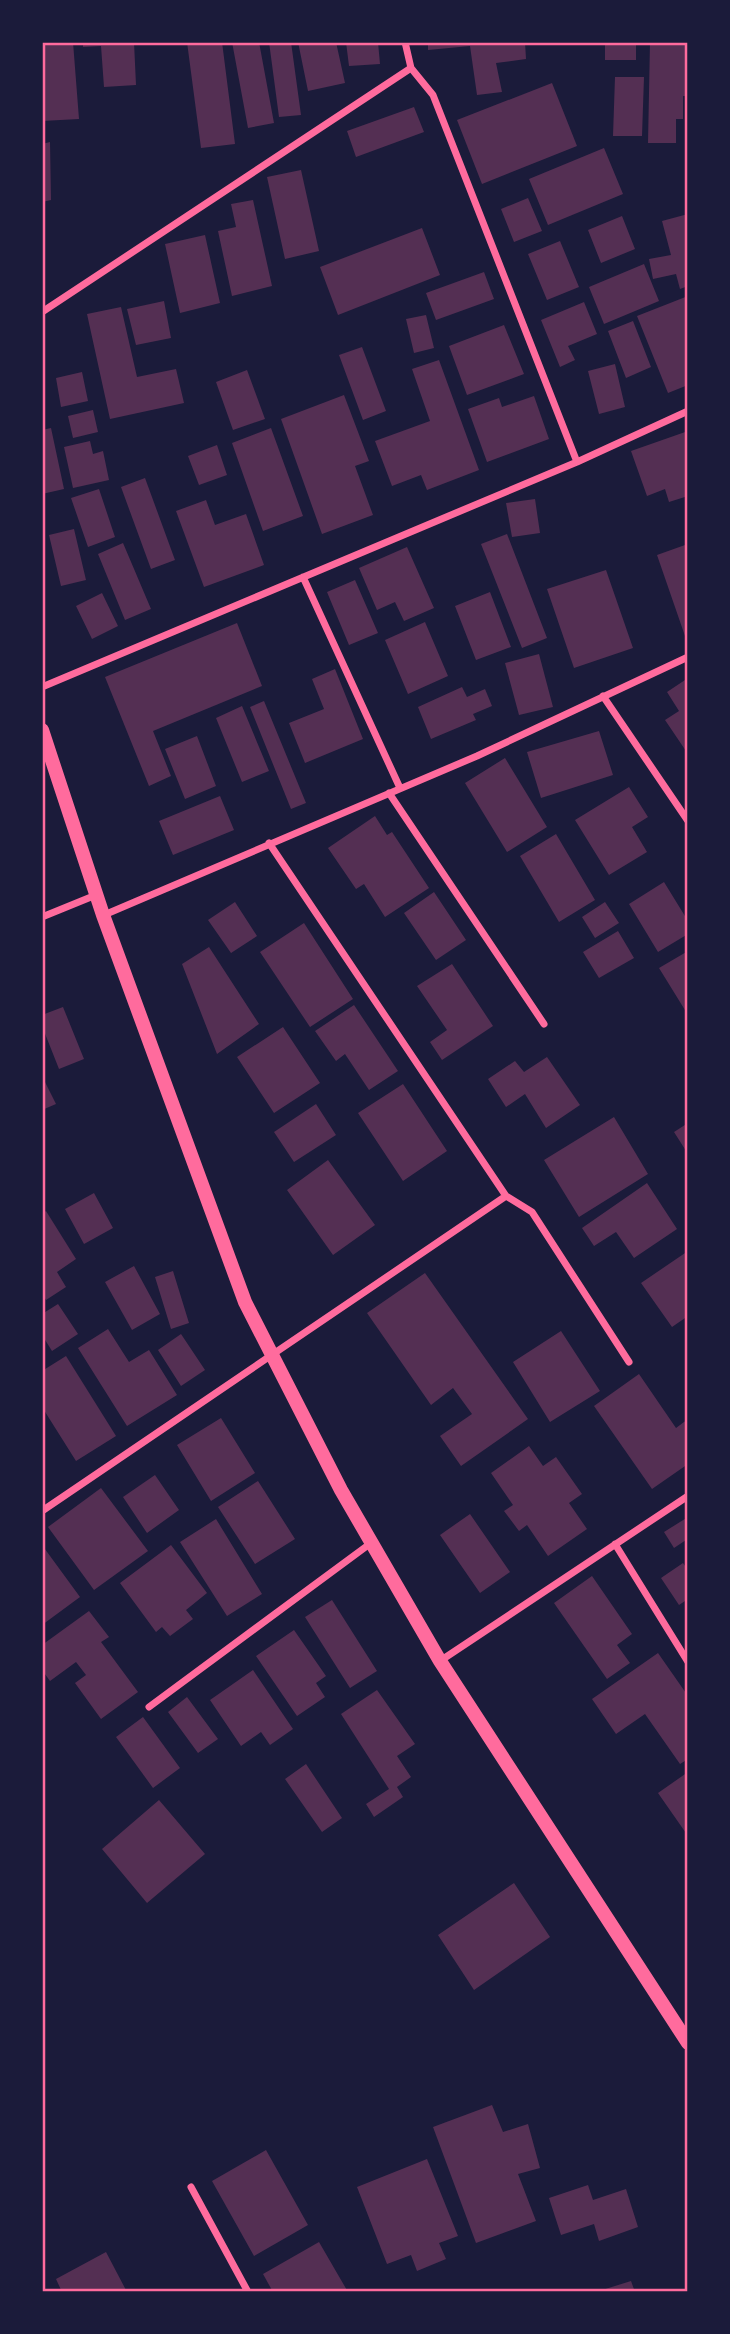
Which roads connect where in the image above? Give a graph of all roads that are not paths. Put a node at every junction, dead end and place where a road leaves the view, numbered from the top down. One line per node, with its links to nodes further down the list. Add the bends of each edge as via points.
1 (405, 42): 2 (street)
2 (411, 68): 3 (street); 5 (street, via 433,95)
3 (42, 312)
4 (688, 411): 5 (street)
5 (577, 462): 6 (street)
6 (303, 577): 8 (street); 11 (street)
7 (688, 657): 9 (street)
8 (42, 687)
9 (603, 696): 11 (street); 13 (street)
10 (42, 730): 15 (main road)
11 (400, 788): 12 (street)
12 (389, 793): 14 (street); 18 (street)
13 (688, 821)
14 (269, 843): 16 (street); 19 (street)
15 (96, 895): 16 (main road); 17 (street)
16 (103, 915): 20 (main road, via 245,1302)
17 (42, 917)
18 (544, 1024)
19 (506, 1196): 20 (street); 21 (street, via 531,1212)
20 (271, 1353): 23 (street); 24 (main road)
21 (629, 1362)
22 (688, 1496): 25 (street)
23 (42, 1511)
24 (371, 1543): 26 (main road); 28 (street)
25 (615, 1544): 26 (street); 27 (street)
26 (440, 1661): 29 (main road)
27 (688, 1662)
28 (149, 1707)
29 (688, 2043)
30 (191, 2187): 31 (street)
31 (247, 2292)

